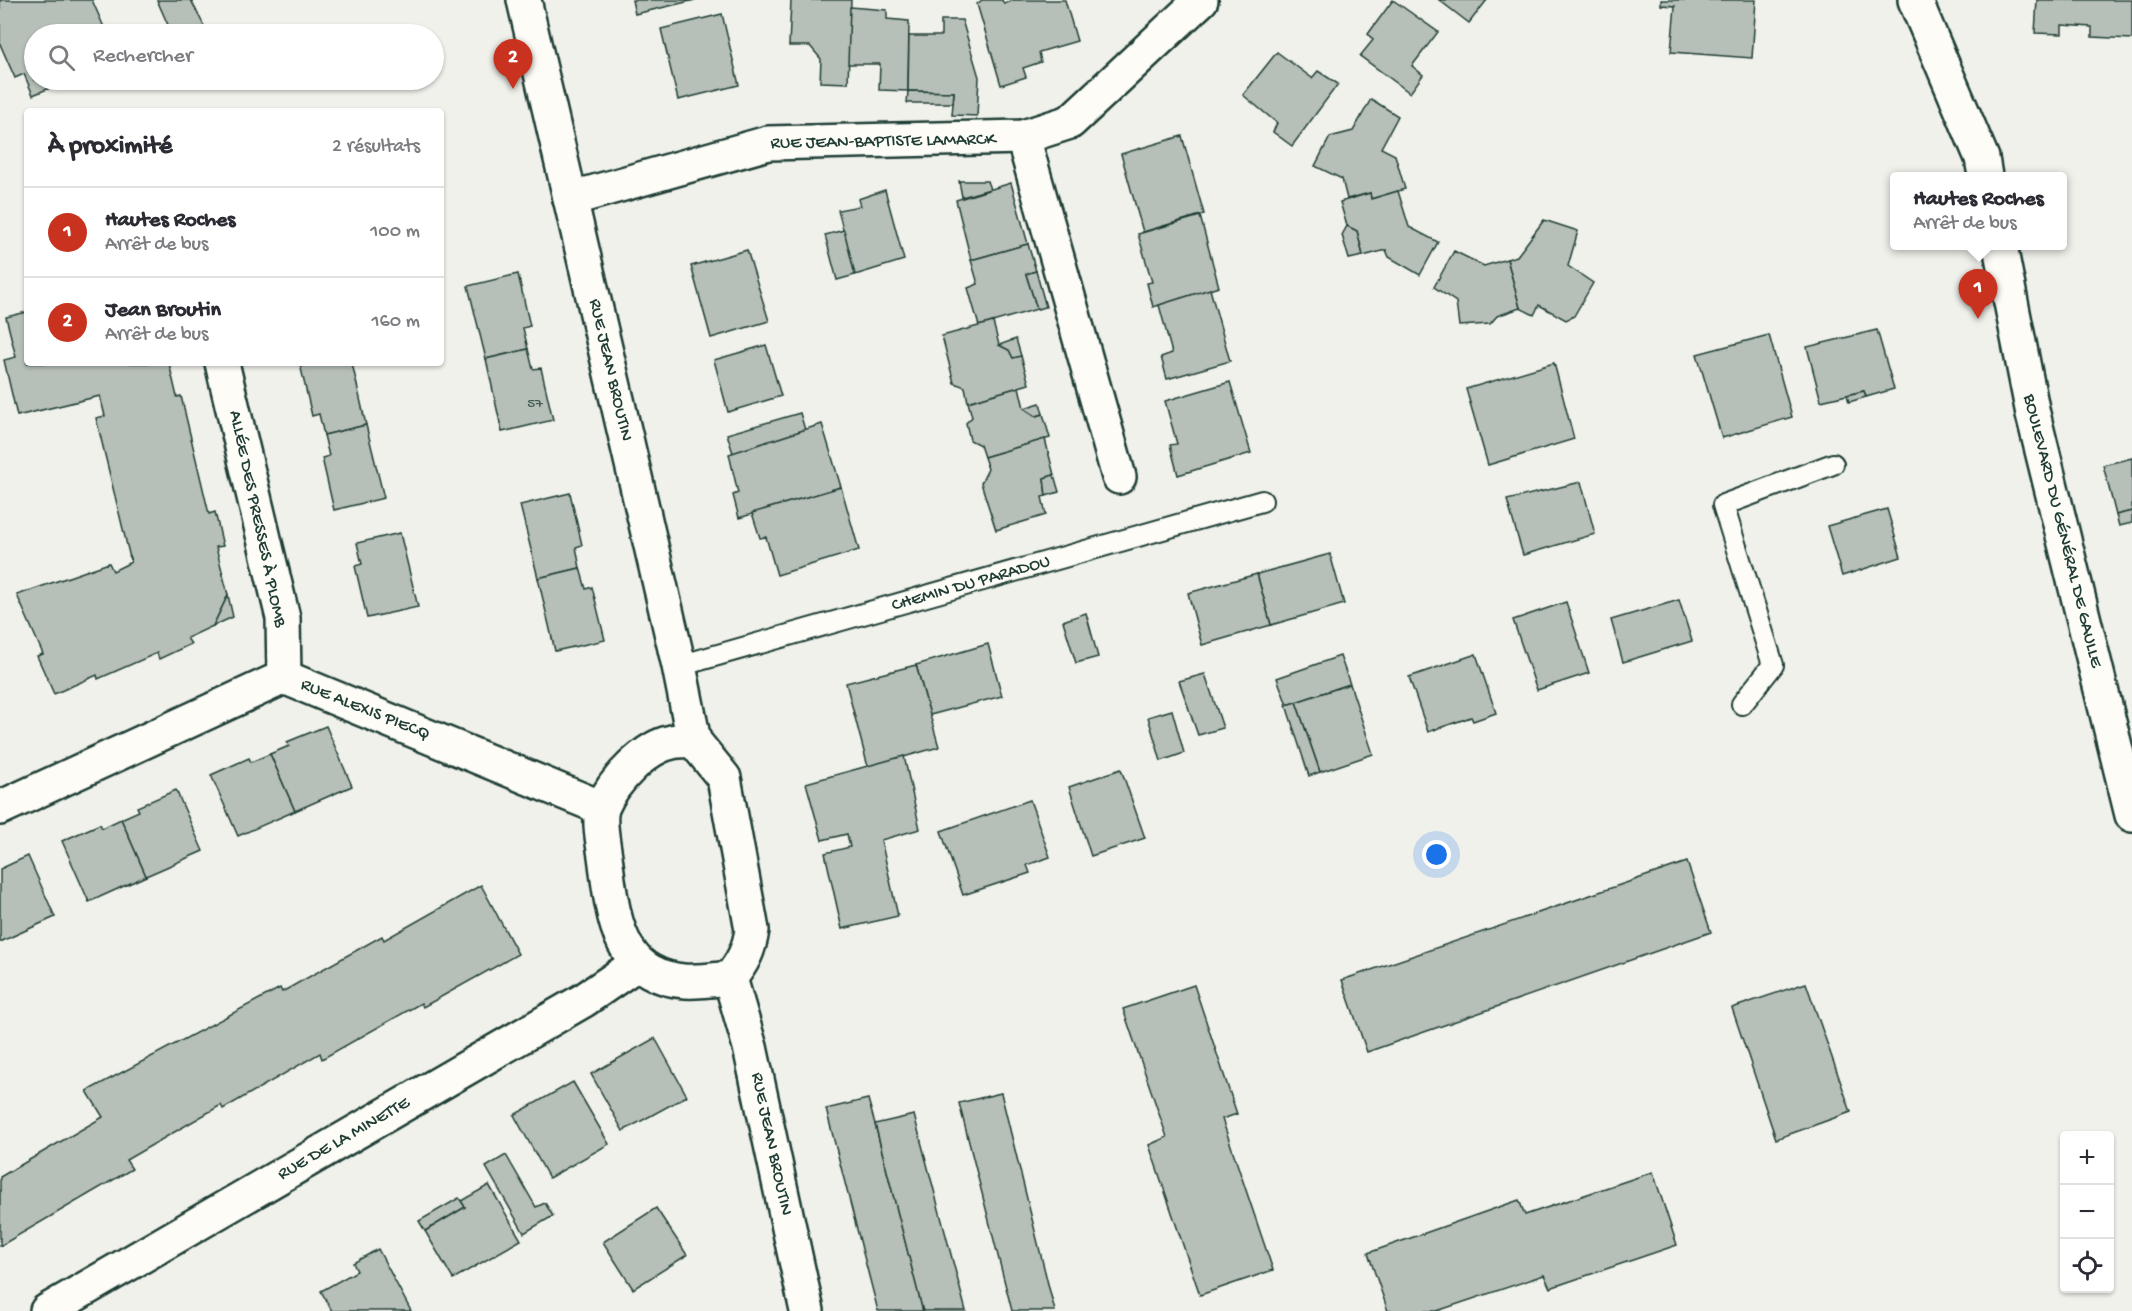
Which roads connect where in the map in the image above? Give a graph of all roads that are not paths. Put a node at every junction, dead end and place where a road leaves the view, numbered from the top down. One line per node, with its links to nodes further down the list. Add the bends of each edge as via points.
1 (524, 0): 6 (street, RUE JEAN BROUTIN)
2 (1201, 0): 4 (street, RUE JEAN-BAPTISTE LAMARCK, via 1070,122)
3 (1917, 2): 5 (street, via 1982,158)
4 (1023, 137): 6 (street, RUE JEAN-BAPTISTE LAMARCK, via 768,143); 10 (street)
5 (1984, 172)
6 (570, 200): 12 (street, RUE JEAN BROUTIN)
7 (2001, 250): 18 (street, BOULEVARD DU GÉNÉRAL DE GAULLE, via 2032,414)
8 (223, 366): 13 (street, ALLÉE DES PRESSES À PLOMB, via 283,618)
9 (1833, 464): 14 (lane, via 1723,505 1773,665)
10 (1119, 477)
11 (1262, 501): 12 (lane, CHEMIN DU PARADOU)
12 (679, 666): 15 (street, RUE JEAN BROUTIN)
13 (284, 677): 16 (street, RUE ALEXIS PIECQ); 17 (street, RUE ALEXIS PIECQ)
14 (1743, 704)
15 (694, 741): 17 (street, via 670,742 640,758 619,780); 20 (street, via 724,778 752,930 750,947)
16 (0, 808)
17 (602, 808): 19 (street, via 602,835 614,915)
18 (2132, 815)
19 (638, 963): 20 (street, via 651,972 685,983); 21 (street, RUE DE LA MINETTE, via 584,1000)
20 (730, 978): 22 (street, RUE JEAN BROUTIN, via 750,1047)
21 (47, 1311)
22 (807, 1311)

